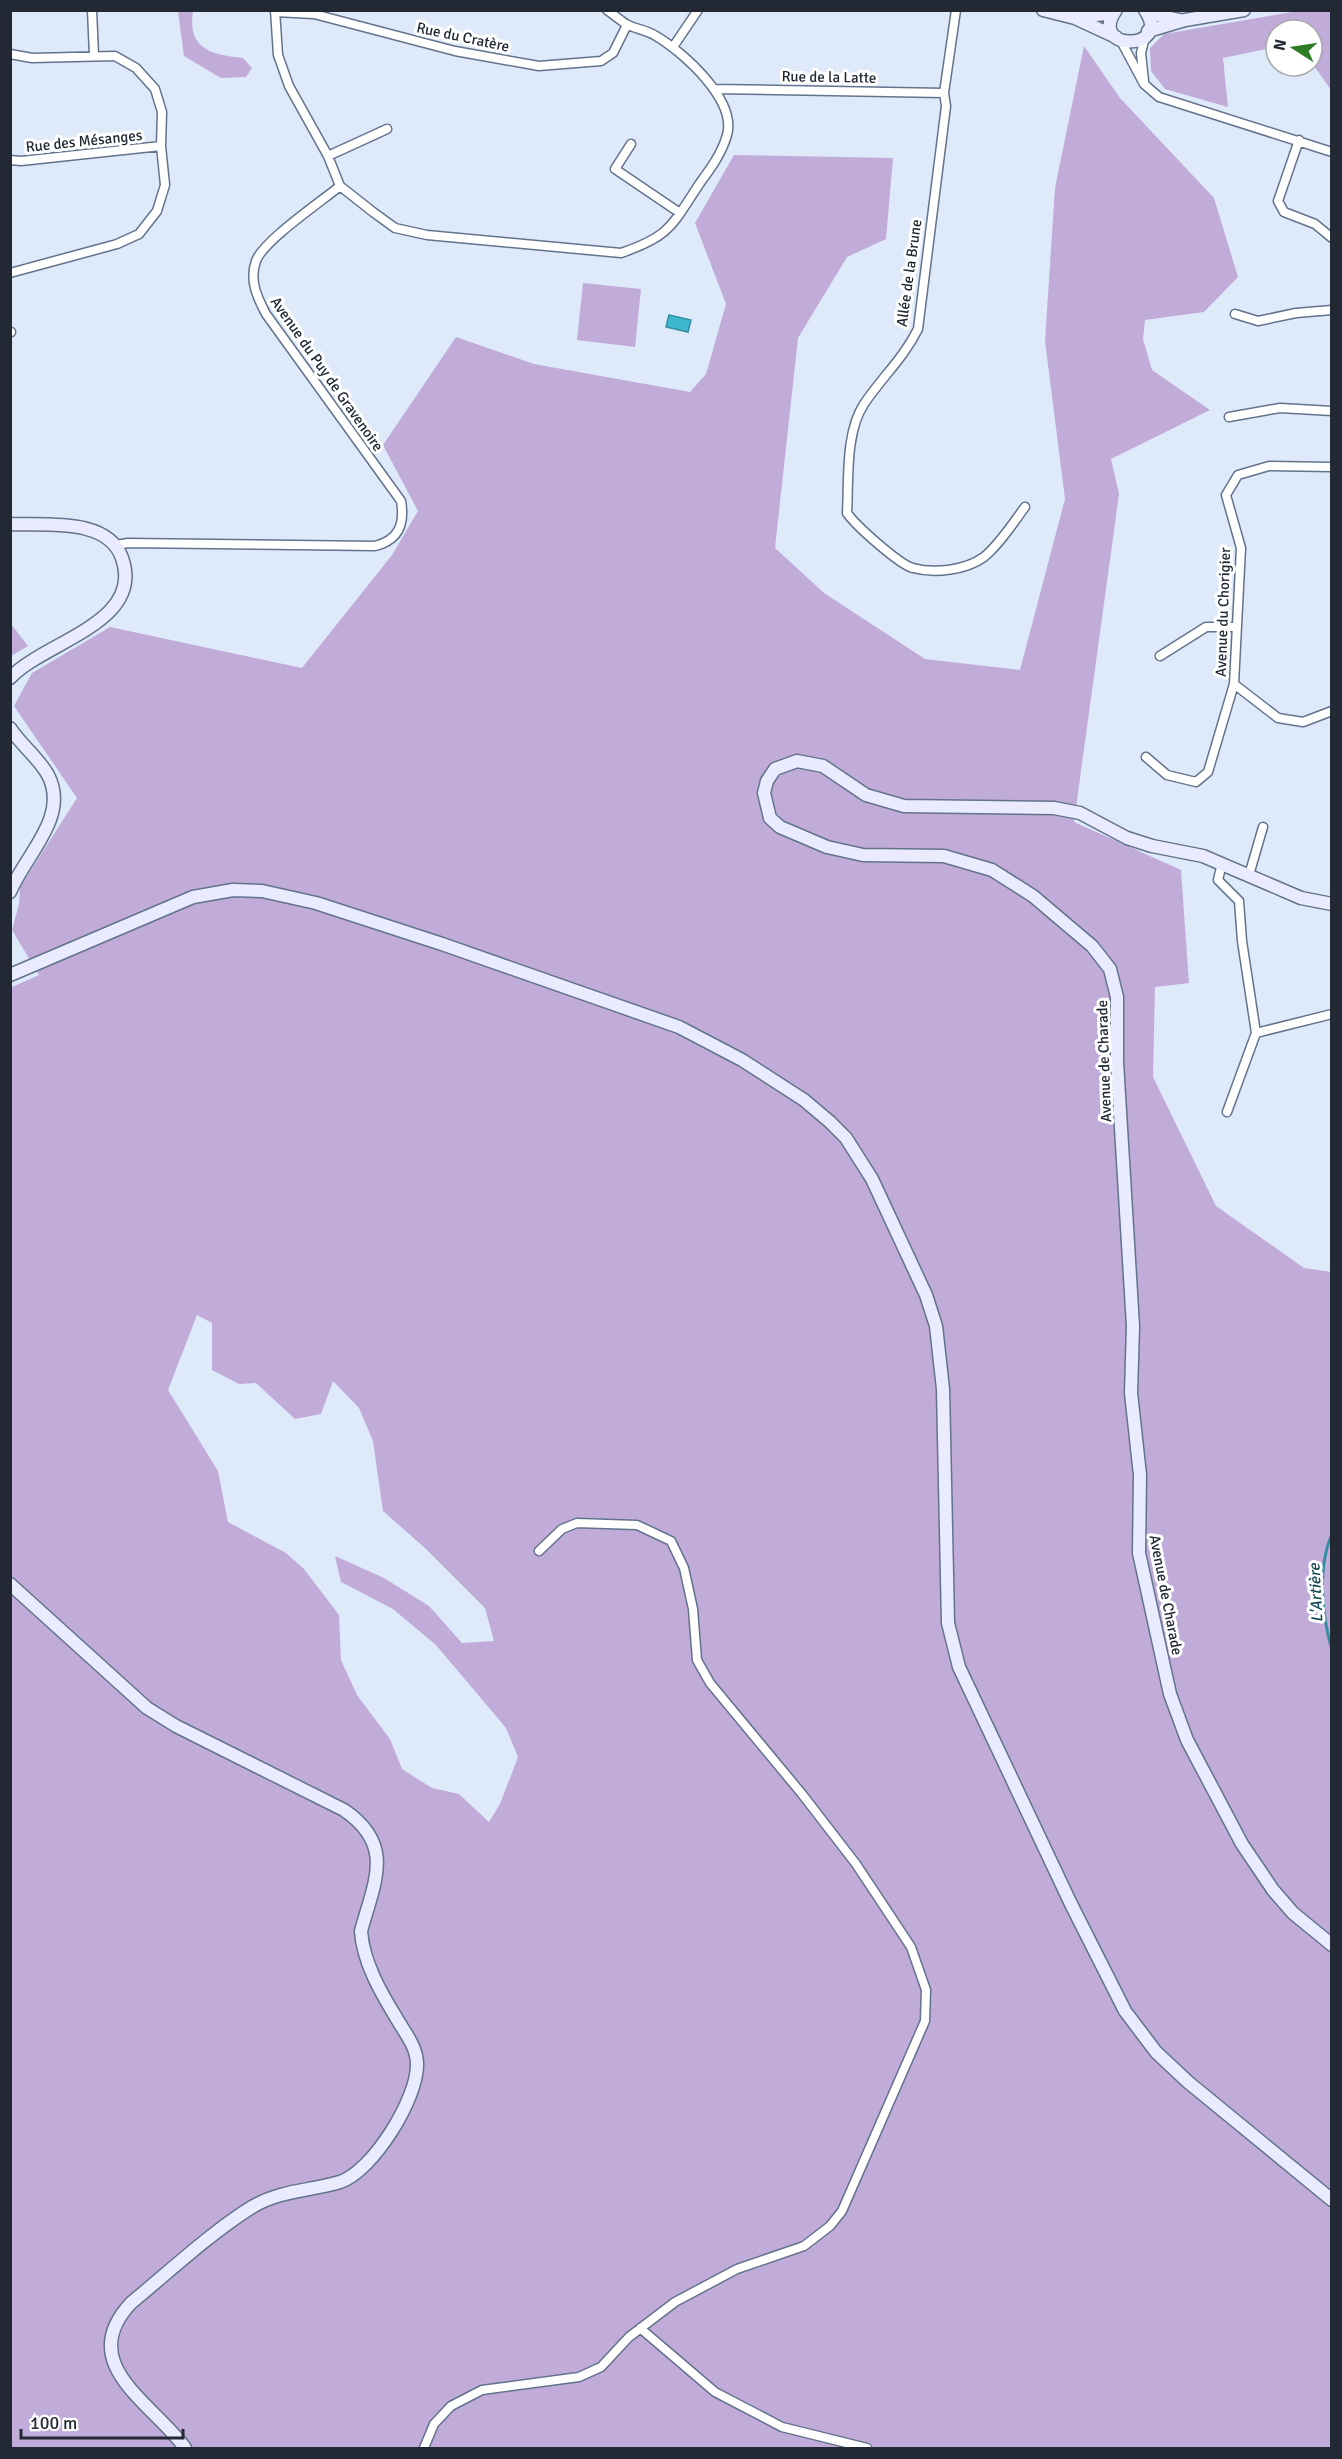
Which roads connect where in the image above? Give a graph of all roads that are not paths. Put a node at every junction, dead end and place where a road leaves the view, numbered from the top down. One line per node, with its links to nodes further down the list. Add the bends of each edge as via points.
1 (92, 10): 17 (street)
2 (608, 10): 12 (street)
3 (698, 10): 15 (street)
4 (956, 10): 20 (street, Allée de la Brune)
5 (1043, 10): 10 (street)
6 (1244, 10): 11 (street)
7 (275, 11): 12 (street, Rue du Cratère, via 314,14 455,51 538,66 601,62 614,53); 26 (street, via 278,55 289,86)
8 (1115, 12): 10 (street); 14 (street, via 1111,25)
9 (1145, 12): 11 (street); 13 (street, via 1149,19)
10 (1075, 18): 14 (street)
11 (1185, 20): 13 (street)
12 (627, 25): 15 (street, via 654,34)
13 (1146, 34): 14 (street, via 1133,43); 18 (street, via 1141,53)
14 (1118, 39): 18 (street)
15 (673, 47): 19 (street)
16 (10, 54): 17 (street, via 32,58)
17 (94, 55): 24 (street, via 115,56 136,68 155,89 162,112)
18 (1144, 84): 22 (street, via 1170,102)
19 (714, 89): 20 (street, Rue de la Latte); 29 (street, via 727,112 728,133 718,158)
20 (944, 93): 37 (street, Allée de la Brune, via 946,106 918,329 906,353 863,406 853,433 847,513 855,525 912,568 935,571 965,567 985,556)
21 (387, 129): 26 (street)
22 (1299, 140): 25 (street); 30 (street, via 1278,201 1284,212 1315,224)
23 (631, 144): 29 (street, via 615,169)
24 (161, 146): 27 (street, Rue des Mésanges); 31 (street, via 165,185 157,211 139,234 117,244)
25 (1332, 152)
26 (328, 156): 28 (street)
27 (10, 160)
28 (340, 186): 29 (street, via 395,228 427,235 590,251 621,253 646,245 668,231); 39 (street, Avenue du Puy de Gravenoire, via 268,244 256,260 253,279 256,296 266,314 401,501 404,519 398,532 388,543 375,546)
29 (680, 213)
30 (1332, 238)
31 (10, 273)
32 (1332, 310): 33 (street, via 1258,321)
33 (1235, 314)
34 (1332, 411): 35 (street, via 1280,408)
35 (1229, 417)
36 (1332, 467): 40 (street, Avenue du Chorigier, via 1269,466 1238,475 1226,495 1240,548)
37 (1025, 507)
38 (10, 524): 39 (street, via 87,529)
39 (116, 545): 42 (street, via 126,579 114,608)
40 (1236, 627): 41 (street, via 1206,627); 43 (street, Avenue du Chorigier)
41 (1160, 656)
42 (10, 678)
43 (1234, 684): 44 (street, via 1278,718 1303,722); 46 (street, Avenue du Chorigier, via 1208,772 1196,782 1167,775)
44 (1332, 711)
45 (10, 728): 50 (street, via 47,773 54,807 49,824)
46 (1146, 757)
47 (1263, 827): 49 (street)
48 (1222, 863): 49 (street, Avenue de Charade); 54 (street, via 1218,880 1239,901); 58 (street, Avenue de Charade, via 1127,838 1080,813 1054,808 944,809 880,801 812,762 797,761 775,769 764,793 770,818 780,827 827,847 863,855 944,856 992,870 1034,896 1092,946 1110,969 1117,997 1117,1062 1133,1326 1131,1394 1140,1475 1139,1553 1170,1694 1187,1740 1242,1844 1293,1913)
49 (1249, 875): 51 (street, Avenue de Charade, via 1301,898)
50 (10, 892)
51 (1332, 904)
52 (10, 975): 59 (street, via 193,897 233,890 262,891 315,903 442,944 679,1028 742,1060 804,1100 830,1122 861,1160 877,1189 926,1295 936,1326 943,1389 948,1623 959,1667 1125,2011 1156,2052 1188,2082)
53 (1332, 1014): 54 (street)
54 (1256, 1034): 55 (street)
55 (1227, 1112)
56 (539, 1551): 60 (street, via 562,1529 577,1523 637,1525 671,1541 684,1568 693,1609 697,1660 710,1683 856,1864 911,1947 926,1990 925,2021 842,2211 830,2226 804,2246 737,2269 675,2302)
57 (10, 1584): 61 (street, via 147,1708 344,1810 366,1828 376,1846 377,1868 362,1941 375,1979 415,2051 416,2081 403,2111 356,2173 340,2181 278,2194 253,2207 130,2303 117,2320 110,2341 113,2363 130,2389)
58 (1332, 1945)
59 (1332, 2200)
60 (640, 2328): 62 (street, via 601,2367 579,2377 482,2390 451,2406 434,2424); 63 (street, via 715,2392 782,2427)
61 (185, 2448)
62 (424, 2448)
63 (867, 2448)

